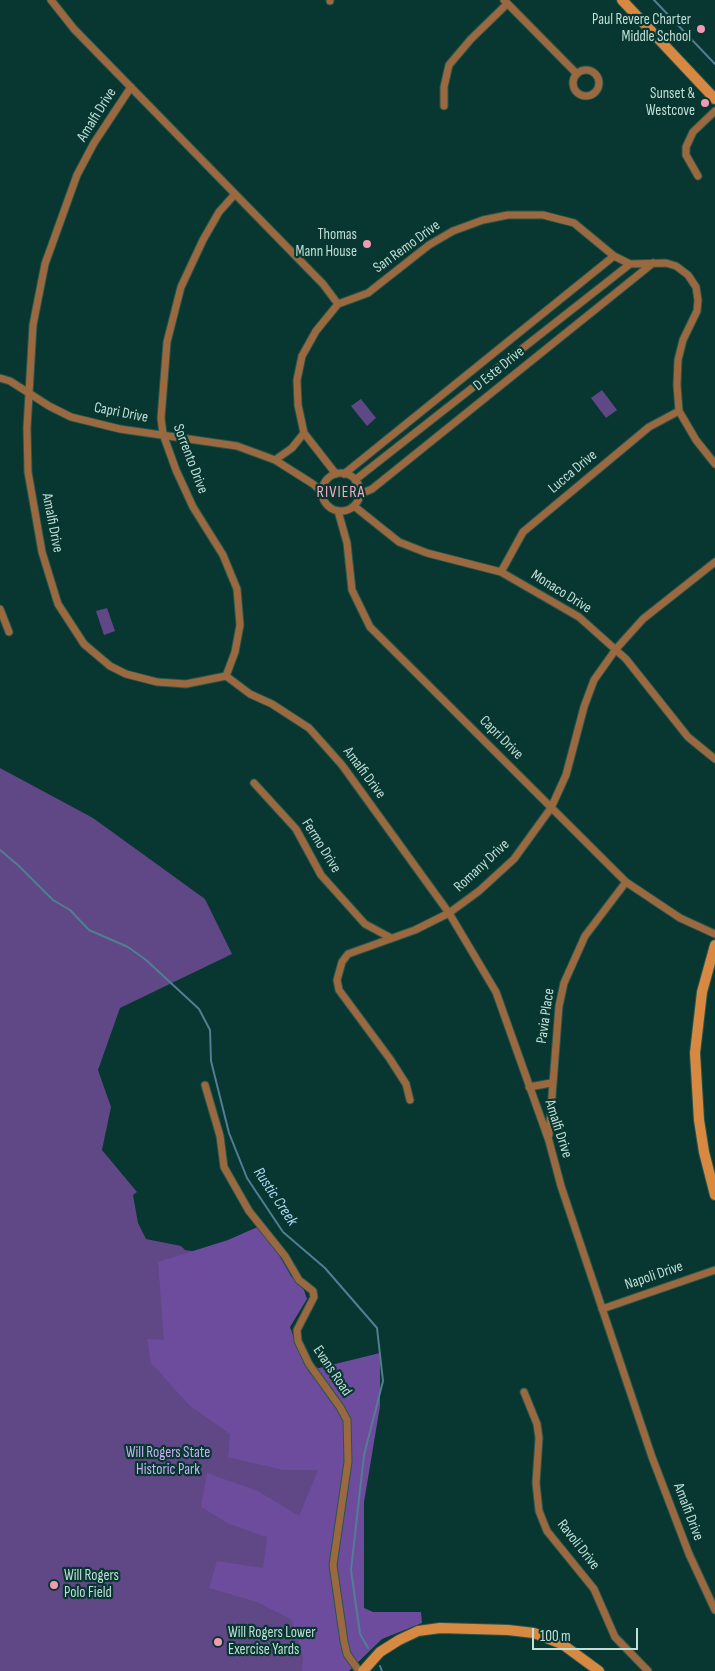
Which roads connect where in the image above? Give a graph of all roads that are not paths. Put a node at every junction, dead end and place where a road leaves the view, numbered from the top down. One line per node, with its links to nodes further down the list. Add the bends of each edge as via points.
1 (51, 0): 5 (street)
2 (622, 0): 6 (main road)
3 (506, 2): 4 (street); 7 (street, via 449,65)
4 (577, 74)
5 (130, 88): 10 (street); 16 (street, Amalfi Drive, via 77,175 54,233 37,294)
6 (715, 99)
7 (444, 106)
8 (715, 111): 9 (street, via 693,132 686,147 686,155)
9 (698, 176)
10 (235, 194): 14 (street, via 323,284); 19 (street, Sorrento Drive, via 203,240 176,305 163,364)
11 (614, 256): 13 (street, San Remo Drive); 14 (street, San Remo Drive, via 574,223 543,215 508,215 453,231 429,245 368,293); 23 (street, D Este Drive)
12 (654, 263): 13 (street, San Remo Drive); 17 (street, San Remo Drive, via 671,264 682,270 696,287 697,311 683,340 678,360); 26 (street, D Este Drive, via 372,490)
13 (630, 264): 24 (street, D Este Drive)
14 (338, 304): 18 (street, via 316,331 302,356 297,380)
15 (0, 378): 16 (street, Capri Drive)
16 (29, 393): 19 (street, Capri Drive, via 71,417 120,429); 34 (street, Amalfi Drive, via 28,472 42,552 58,604 73,630 110,666 142,679 186,684)
17 (680, 411): 21 (street, San Remo Drive, via 696,440); 30 (street, Lucca Drive, via 649,427 523,532)
18 (304, 432): 20 (street, via 292,448); 22 (street)
19 (163, 434): 20 (street, Capri Drive, via 237,446); 34 (street, Sorrento Drive, via 193,507 223,555 237,589 240,625)
20 (275, 460): 25 (street, Capri Drive)
21 (715, 464)
22 (336, 474): 23 (street); 25 (street, via 326,482)
23 (344, 474): 24 (street)
24 (355, 480): 26 (street)
25 (322, 493): 28 (street, via 327,505)
26 (360, 494): 27 (street)
27 (354, 506): 28 (street); 30 (street, Monaco Drive, via 400,542 428,553)
28 (338, 510): 37 (street, Capri Drive, via 347,543 352,590 370,627)
29 (715, 562): 33 (street, Romany Drive, via 643,619)
30 (501, 572): 33 (street, Monaco Drive, via 579,617)
31 (0, 609): 32 (street)
32 (9, 632)
33 (616, 649): 35 (street, Monaco Drive, via 688,737); 37 (street, Romany Drive, via 594,680 566,774)
34 (226, 676): 39 (street, Amalfi Drive, via 318,736)
35 (715, 759)
36 (254, 783): 41 (street, Fermo Drive, via 296,829 321,875 365,924)
37 (551, 808): 38 (street, Capri Drive); 39 (street, Romany Drive, via 514,859 479,892)
38 (626, 882): 40 (street, Capri Drive, via 680,918); 43 (street, Pavia Place, via 585,936 564,983)
39 (449, 913): 41 (street, Romany Drive); 45 (street, Amalfi Drive, via 496,992)
40 (715, 934)
41 (391, 938): 46 (street, Romany Drive, via 348,954 338,969 337,980 339,990 406,1084)
42 (715, 945): 48 (main road, via 702,992 695,1053 699,1120)
43 (551, 1083): 45 (street); 47 (street, Pavia Place)
44 (205, 1085): 54 (street, Evans Road, via 220,1136 224,1167 250,1211 299,1280 313,1291 314,1297 297,1330 298,1341 309,1364 347,1420 348,1462 333,1565 347,1654)
45 (529, 1087): 47 (street, Amalfi Drive)
46 (410, 1100)
47 (549, 1140): 50 (street, Amalfi Drive)
48 (715, 1195)
49 (715, 1270): 50 (street, Napoli Drive)
50 (602, 1309): 52 (street, Amalfi Drive, via 652,1457 689,1554)
51 (524, 1392): 57 (street, Ravoli Drive, via 537,1424 536,1483 539,1511 547,1531 594,1589 615,1637)
52 (712, 1598): 53 (street, Amalfi Drive)
53 (715, 1610)
54 (359, 1671)
55 (363, 1671): 56 (main road, via 380,1652 410,1634 427,1629 459,1628 534,1633 562,1644)
56 (599, 1671)
57 (648, 1671)

